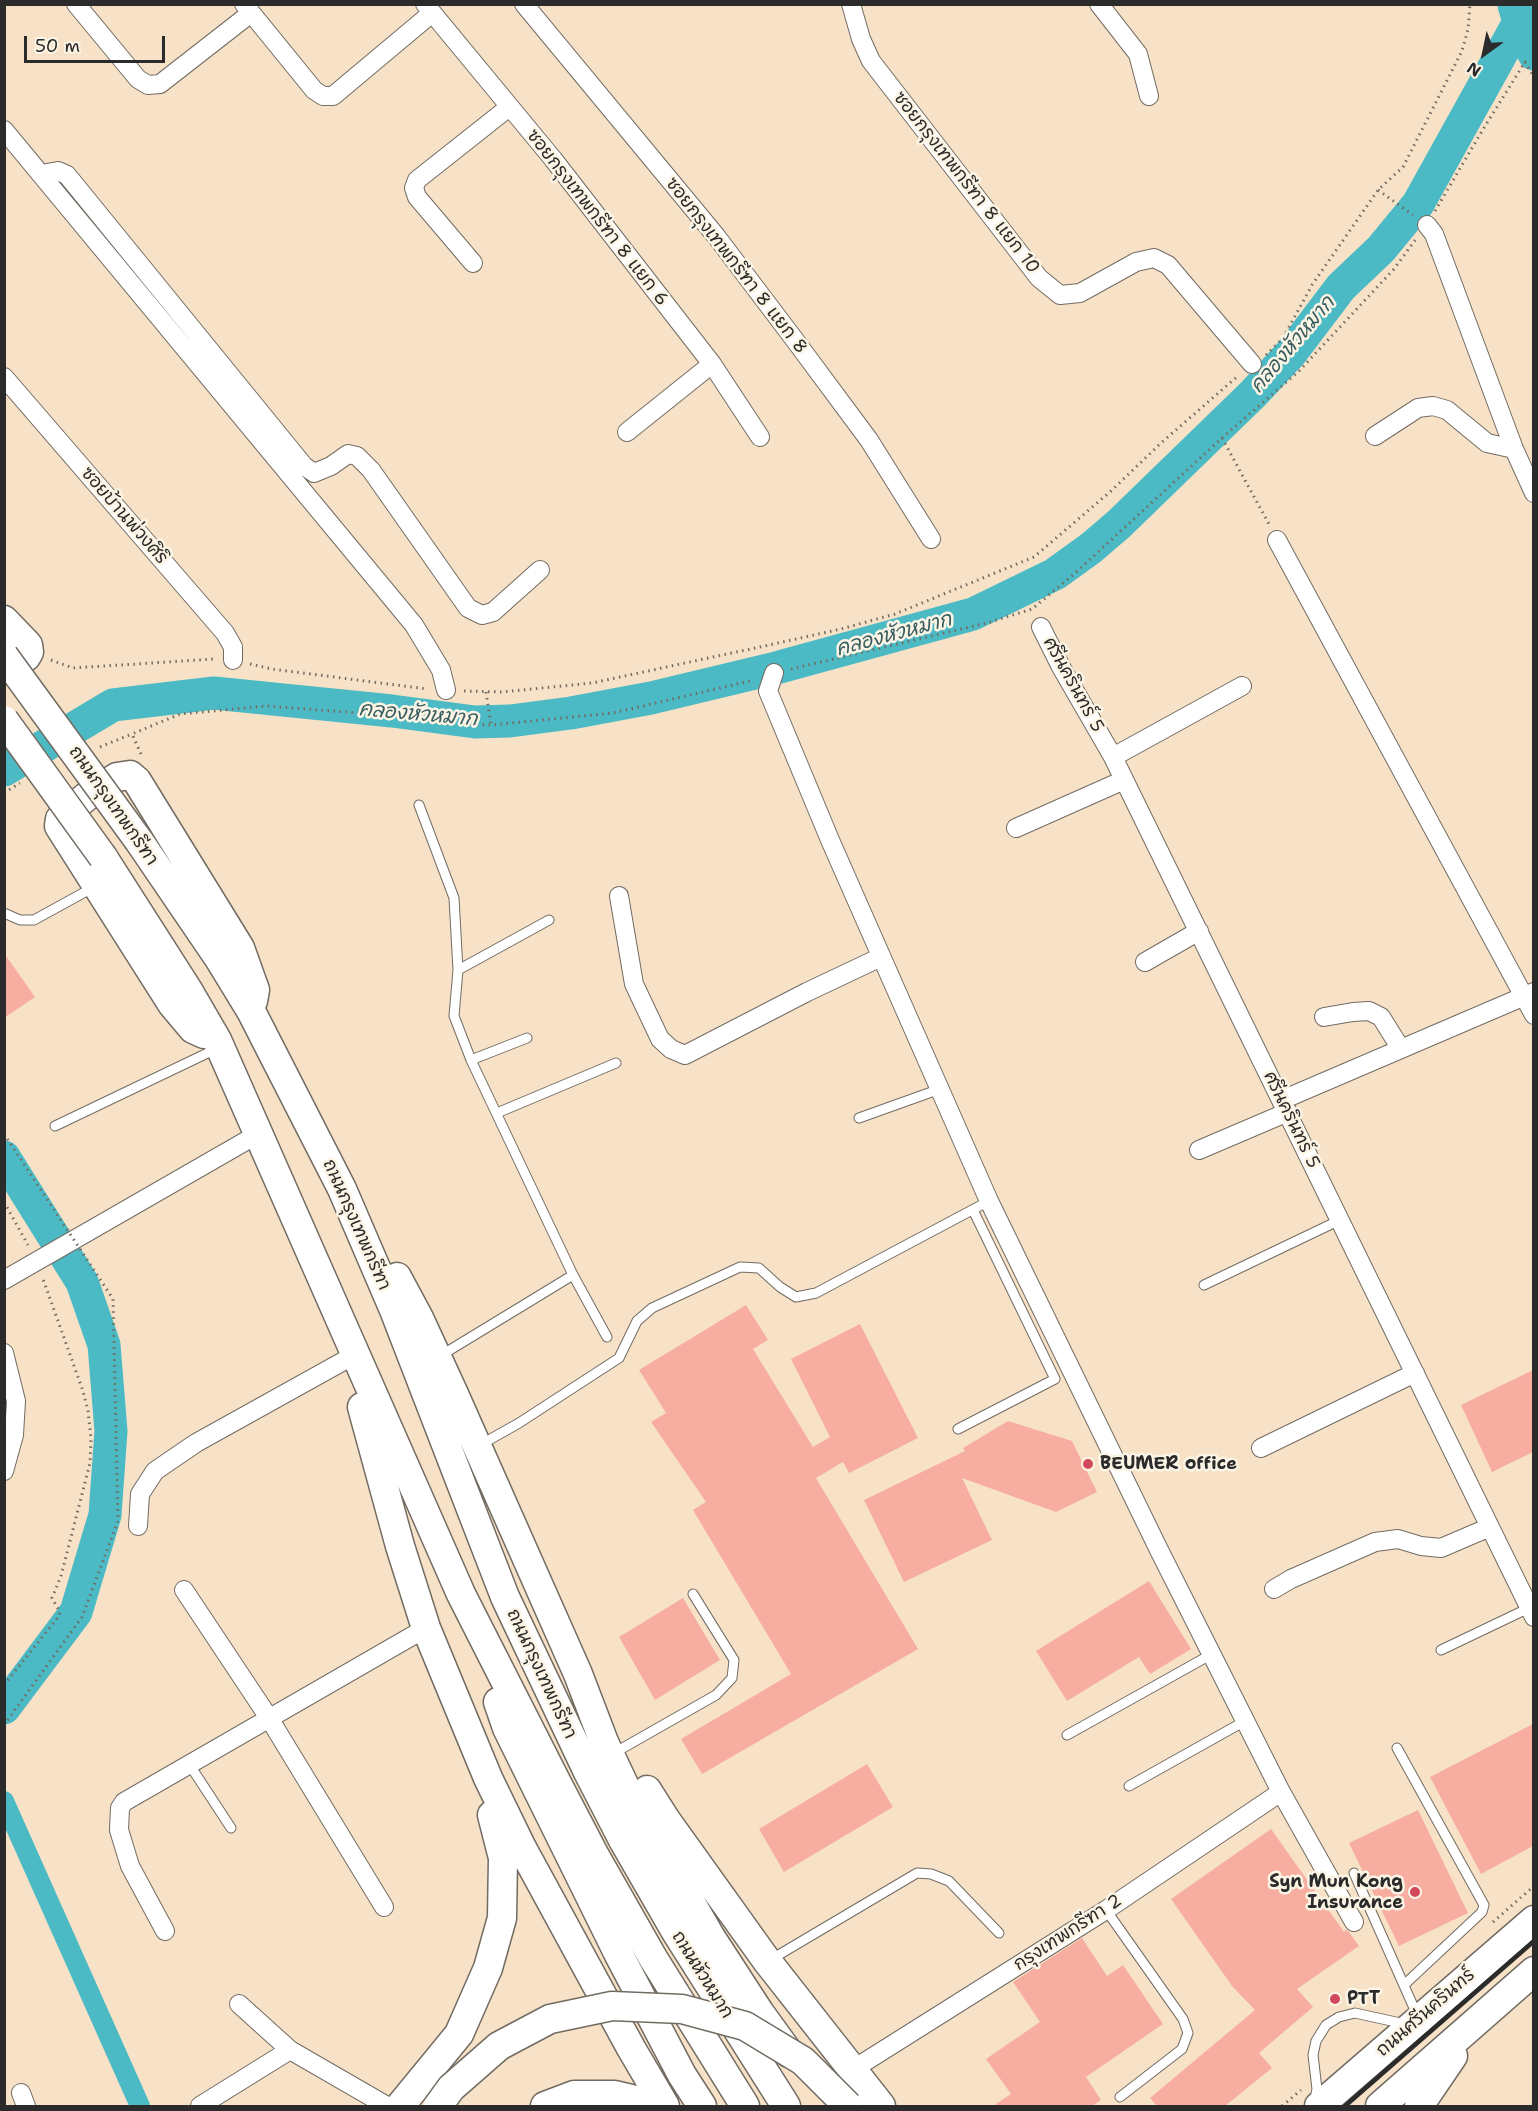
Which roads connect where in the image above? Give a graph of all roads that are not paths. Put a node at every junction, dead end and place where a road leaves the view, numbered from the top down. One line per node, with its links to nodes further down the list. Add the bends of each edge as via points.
1 (76, 4): 5 (street, via 138,79 148,85 160,84)
2 (524, 4): 21 (street, ซอยกรุงเทพกรีฑา 8 แยก 8, via 716,237 794,339 869,440)
3 (851, 4): 14 (street, ซอยกรุงเทพกรีฑา 8 แยก 10, via 871,61 1039,278 1060,295 1080,293 1137,262 1154,258 1168,265)
4 (1099, 4): 7 (street, via 1138,54)
5 (247, 9): 6 (street, via 314,90 323,96 333,96)
6 (428, 9): 8 (street, ซอยกรุงเทพกรีฑา 8 แยก 6)
7 (1149, 96)
8 (508, 108): 12 (street, via 417,180 414,188 417,197); 13 (street, ซอยกรุงเทพกรีฑา 8 แยก 6, via 553,159)
9 (4, 130): 10 (street)
10 (41, 174): 23 (street, via 58,171 67,175 304,466 314,473 348,454 357,456 371,470 468,608 482,615 493,612); 31 (street, via 414,625 437,663)
11 (1423, 222): 19 (street, via 1437,240)
12 (473, 264)
13 (712, 364): 16 (street); 18 (street, ซอยกรุงเทพกรีฑา 8 แยก 6)
14 (1252, 364)
15 (4, 377): 27 (street, ซอยบ้านพ่วงศิริ, via 225,633 233,647)
16 (627, 432)
17 (1375, 436): 19 (street, via 1418,408 1433,406 1447,410 1487,443)
18 (760, 437)
19 (1514, 449): 20 (street)
20 (1533, 493)
21 (931, 539)
22 (1278, 540): 45 (street)
23 (540, 570)
24 (4, 620): 26 (main road, ถนนกรุงเทพกรีฑา, via 28,645)
25 (1041, 627): 33 (street, ศรีนครินทร์ 5)
26 (17, 654): 28 (main road, via 26,657); 46 (main road, ถนนกรุงเทพกรีฑา, bridge)
27 (233, 660)
28 (4, 670)
29 (774, 673): 42 (street, via 768,691)
30 (1242, 686): 33 (street)
31 (446, 690)
32 (4, 720): 50 (main road, ถนนกรุงเทพกรีฑา, bridge, via 103,857)
33 (1113, 757): 34 (street, ศรีนครินทร์ 5)
34 (1124, 780): 36 (street); 41 (street, ศรีนครินทร์ 5)
35 (419, 805): 44 (lane, via 454,898)
36 (1016, 828)
37 (96, 885): 39 (lane, via 34,920 20,920); 46 (main road, via 59,826 60,819 117,777 130,776 137,781 240,948 255,990); 50 (main road, via 172,1004 193,1029)
38 (619, 896): 42 (street, via 634,984 660,1039 685,1055)
39 (4, 913)
40 (549, 920): 44 (lane)
41 (1199, 931): 43 (street); 55 (street, ศรีนครินทร์ 5)
42 (881, 957): 54 (street)
43 (1145, 962)
44 (458, 970): 52 (lane, via 454,1016)
45 (1528, 994): 47 (street); 51 (street)
46 (251, 1011): 61 (main road, ถนนกรุงเทพกรีฑา)
47 (1533, 1015)
48 (1324, 1017): 51 (street, via 1369,1011 1381,1017)
49 (527, 1038): 52 (lane)
50 (218, 1043): 58 (lane); 59 (main road, ถนนกรุงเทพกรีฑา)
51 (1401, 1049): 55 (street)
52 (471, 1060): 56 (lane)
53 (616, 1063): 56 (lane)
54 (940, 1089): 57 (lane); 62 (street)
55 (1285, 1106): 60 (street); 64 (street, ศรีนครินทร์ 5)
56 (497, 1113): 65 (lane)
57 (860, 1118)
58 (55, 1126)
59 (258, 1134): 66 (street); 68 (main road, ถนนกรุงเทพกรีฑา)
60 (1199, 1149)
61 (342, 1189): 71 (main road, via 386,1256); 99 (main road, ถนนกรุงเทพกรีฑา, via 402,1331 505,1597)
62 (989, 1201): 63 (lane); 87 (street)
63 (973, 1210): 74 (lane, via 1055,1379); 75 (lane, via 816,1293 796,1297 759,1268 740,1267 652,1308 637,1321 618,1358)
64 (1340, 1220): 67 (lane); 73 (street, ศรีนครินทร์ 5)
65 (573, 1275): 69 (lane); 71 (lane)
66 (10, 1278)
67 (1204, 1285)
68 (337, 1315): 72 (main road); 82 (main road, ถนนกรุงเทพกรีฑา)
69 (607, 1337)
70 (4, 1353): 77 (street, via 16,1401 14,1435)
71 (438, 1357): 75 (main road)
72 (349, 1358): 78 (street, via 196,1443 155,1471 140,1494); 85 (main road)
73 (1415, 1373): 76 (street); 79 (street, ศรีนครินทร์ 5)
74 (958, 1429)
75 (478, 1447): 88 (main road)
76 (1261, 1448)
77 (4, 1471)
78 (138, 1526)
79 (1490, 1527): 80 (street, via 1440,1548 1398,1539 1375,1542); 84 (street, ศรีนครินทร์ 5)
80 (1274, 1589)
81 (184, 1590): 90 (street)
82 (461, 1594): 100 (main road, ถนนกรุงเทพกรีฑา); 123 (main road, via 507,1728 618,1953)
83 (693, 1594): 94 (lane, via 734,1660 732,1678 717,1695)
84 (1531, 1612): 86 (lane)
85 (426, 1628): 89 (main road); 90 (street)
86 (1441, 1650)
87 (1212, 1654): 91 (street); 92 (lane)
88 (578, 1674): 94 (main road); 126 (main road, via 627,1791 665,1859 760,2013)
89 (454, 1697): 119 (main road, via 503,1858 502,1918 488,1968 459,2034); 122 (main road, via 522,1848)
90 (269, 1718): 95 (street); 102 (street)
91 (1245, 1721): 96 (lane); 97 (street)
92 (1067, 1735)
93 (1396, 1748): 110 (lane, via 1484,1905 1482,1912)
94 (621, 1749): 108 (main road, via 672,1829)
95 (189, 1764): 98 (lane); 106 (street, via 120,1808 119,1830 130,1866)
96 (1129, 1786)
97 (1281, 1792): 103 (street, กรุงเทพกรีฑา 2); 105 (street)
98 (231, 1828)
99 (623, 1840): 125 (main road, ถนนหัวหมาก, via 675,1932)
100 (595, 1856): 124 (main road, ถนนหัวหมาก, via 652,1958)
101 (1354, 1873): 110 (lane)
102 (384, 1907)
103 (1106, 1910): 115 (street, กรุงเทพกรีฑา 2); 116 (lane, via 1183,2019 1188,2032 1182,2049)
104 (1533, 1920): 113 (main road, ถนนศรีนครินทร์)
105 (1354, 1922)
106 (165, 1931)
107 (999, 1933): 108 (lane, via 949,1881 917,1873)
108 (767, 1961): 115 (main road)
109 (1533, 1971): 112 (main road)
110 (1404, 1985): 113 (lane)
111 (239, 2004): 114 (street)
112 (1479, 2019): 131 (main road); 132 (main road)
113 (1415, 2023): 129 (lane, via 1355,2013 1326,2025 1313,2055 1317,2089); 130 (main road, ถนนศรีนครินทร์)
114 (290, 2050): 117 (street); 118 (street)
115 (852, 2070): 128 (main road)
116 (1120, 2097)
117 (200, 2106)
118 (387, 2106)
119 (400, 2106)
120 (438, 2106): 127 (main road, bridge, via 451,2088 499,2046 550,2019 612,2006 682,2009 745,2026 803,2061)
121 (545, 2106): 122 (main road, via 574,2095 615,2094)
122 (663, 2106)
123 (702, 2106)
124 (745, 2106)
125 (786, 2106)
126 (829, 2106)
127 (848, 2106)
128 (881, 2106)
129 (1312, 2106)
130 (1319, 2106)
131 (1380, 2106)
132 (1419, 2106)

